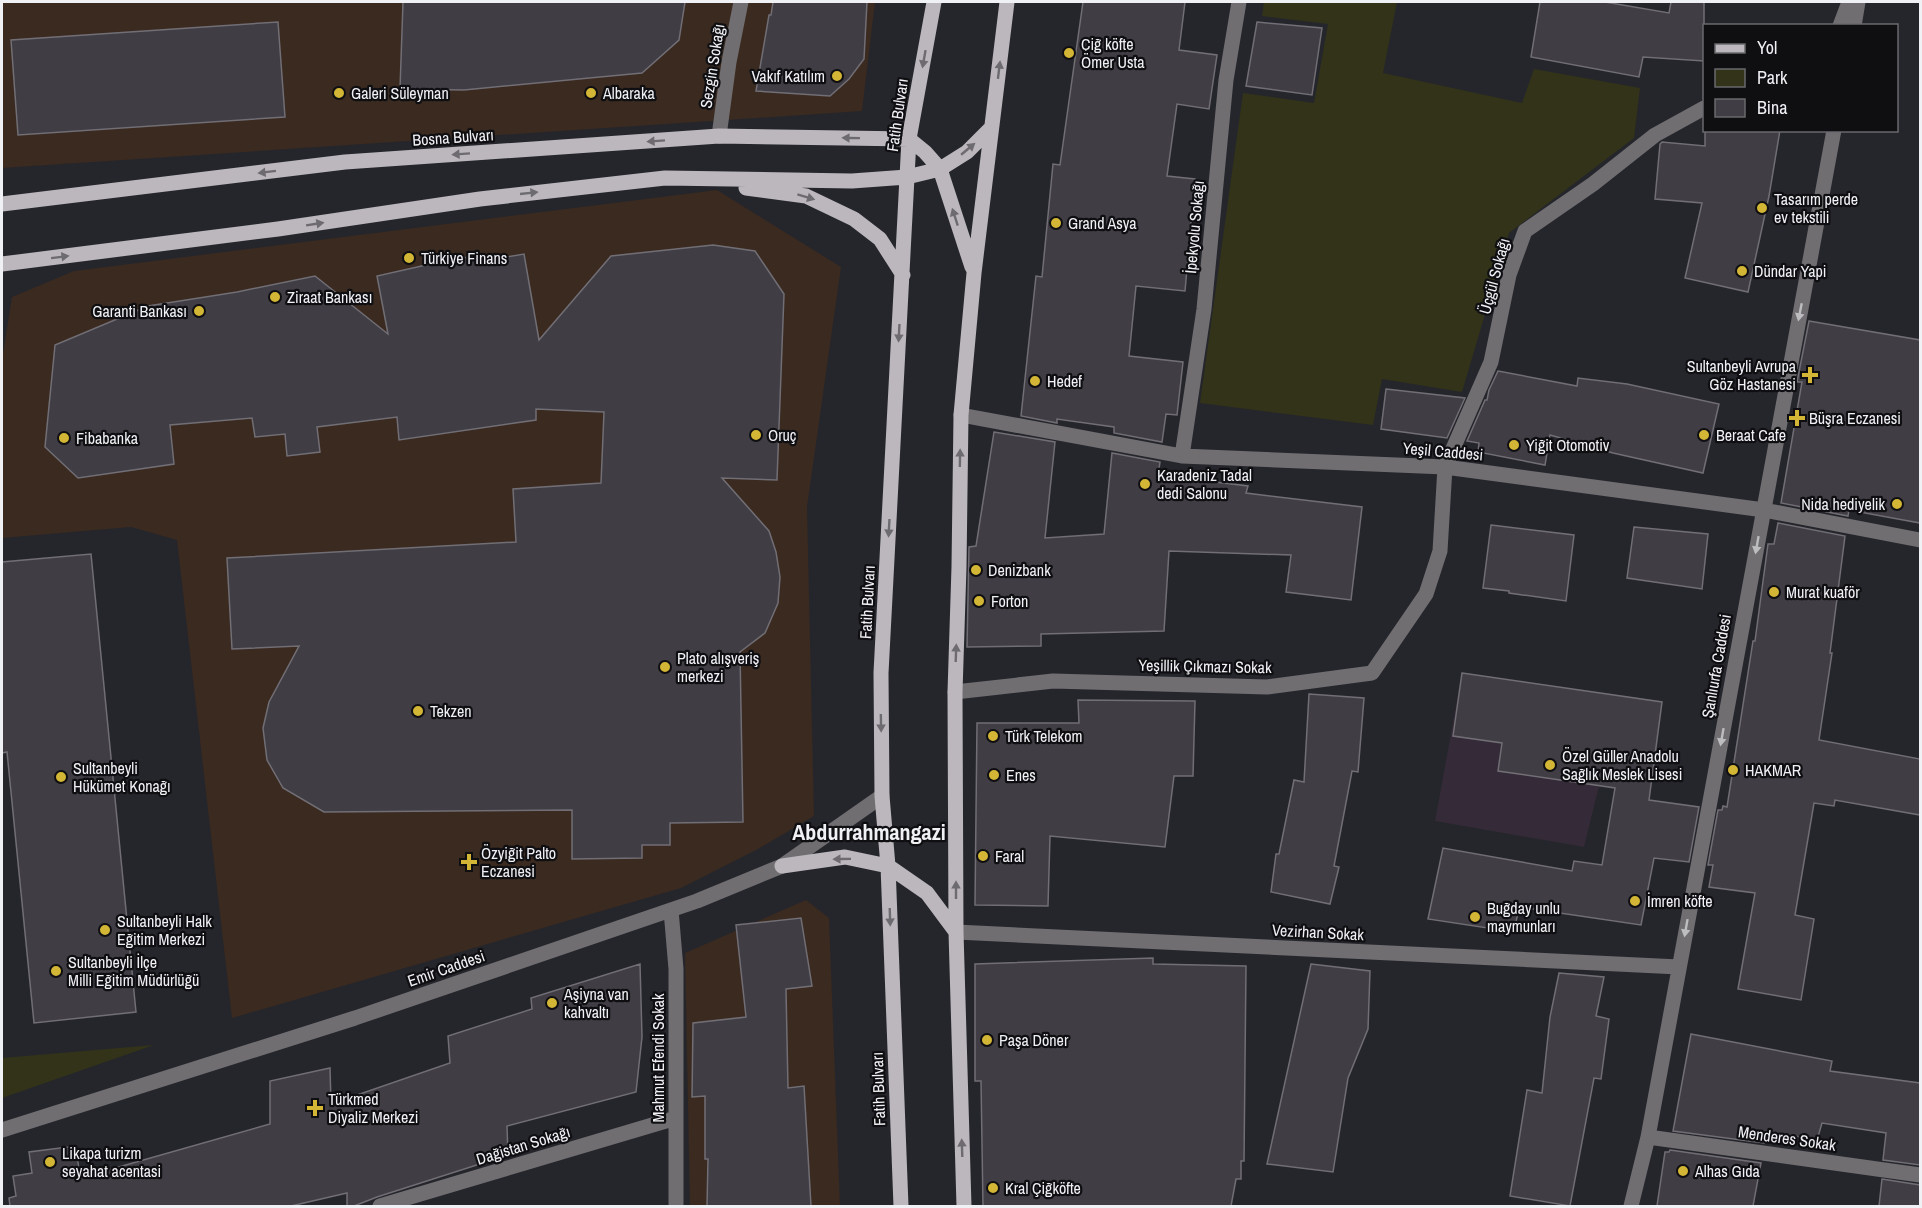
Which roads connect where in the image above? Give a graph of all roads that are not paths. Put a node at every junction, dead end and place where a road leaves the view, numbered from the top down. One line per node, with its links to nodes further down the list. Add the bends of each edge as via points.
1 (741, 2): 12 (street, Sezgin Sokağı)
2 (934, 2): 13 (main road, Fatih Bulvarı, one-way to 13)
3 (1007, 2): 10 (main road, one-way to 3)
4 (1239, 2): 22 (street, İpekyolu Sokağı, via 1226,80 1204,309)
5 (1849, 2): 7 (street)
6 (1858, 2): 8 (street)
7 (1841, 24)
8 (1854, 24)
9 (1703, 109): 23 (street, Üçgül Sokağı, via 1655,135 1525,231 1509,276 1491,362)
10 (992, 128): 14 (main road, one-way to 10, via 967,152); 19 (main road)
11 (1834, 132): 24 (street, Şanlıurfa Caddesi, one-way to 24)
12 (719, 136): 13 (main road, Bosna Bulvarı, one-way to 12); 17 (main road, Bosna Bulvarı, one-way to 17, via 345,162)
13 (909, 139): 14 (main road); 15 (main road, Fatih Bulvarı)
14 (940, 169): 15 (main road); 19 (main road, one-way to 14)
15 (907, 177): 16 (main road, via 852,182); 20 (main road, Fatih Bulvarı)
16 (665, 178): 18 (main road, one-way to 16); 20 (main road, one-way to 20, via 806,195 854,219 872,233)
17 (2, 204)
18 (2, 264)
19 (974, 273): 21 (main road)
20 (903, 275): 27 (main road, Fatih Bulvarı, one-way to 27, via 881,673)
21 (961, 415): 22 (street, Yeşil Caddesi); 26 (main road, one-way to 21)
22 (1182, 456): 23 (street, Yeşil Caddesi)
23 (1445, 467): 24 (street, Yeşil Caddesi); 26 (street, Yeşillik Çıkmazı Sokak, via 1440,551 1426,594 1372,674 1267,687 1053,681)
24 (1764, 510): 25 (street, Yeşil Caddesi); 32 (street, Şanlıurfa Caddesi, one-way to 32)
25 (1920, 540)
26 (955, 692): 31 (main road, one-way to 26)
27 (882, 796): 28 (street, Emir Caddesi); 29 (main road, Fatih Bulvarı)
28 (782, 866): 29 (main road, one-way to 28, via 845,857); 30 (street, Emir Caddesi)
29 (888, 866): 31 (main road, via 927,893); 39 (main road, Fatih Bulvarı, one-way to 39)
30 (671, 910): 33 (street, Mahmut Efendi Sokak, via 676,969); 34 (street, Emir Caddesi, via 355,1018)
31 (956, 932): 32 (street, Vezirhan Sokak); 40 (main road, one-way to 31)
32 (1679, 967): 35 (street, Şanlıurfa Caddesi)
33 (676, 1118): 37 (street, Dağistan Sokağı); 38 (street, Mahmut Efendi Sokak)
34 (2, 1130)
35 (1648, 1137): 36 (street, Menderes Sokak); 41 (street, Şanlıurfa Caddesi)
36 (1920, 1175)
37 (380, 1206)
38 (676, 1206)
39 (901, 1206)
40 (964, 1206)
41 (1631, 1206)

